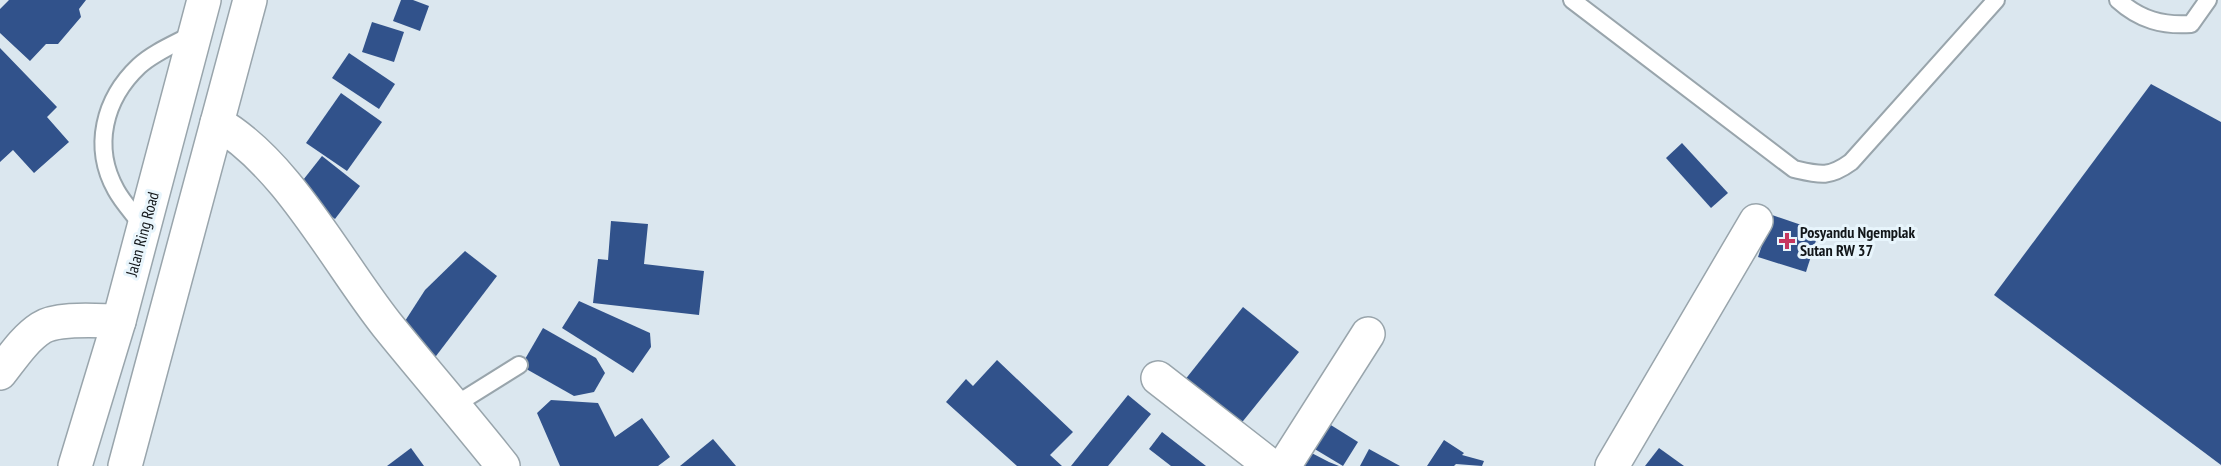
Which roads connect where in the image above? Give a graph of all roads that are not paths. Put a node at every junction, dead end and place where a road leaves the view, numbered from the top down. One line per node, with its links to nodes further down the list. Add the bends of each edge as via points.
1 (204, 0): 7 (main road, Jalan Ring Road)
2 (250, 0): 8 (main road)
3 (1572, 0): 4 (lane, via 1794,169 1820,175 1836,173 1851,162)
4 (1996, 0)
5 (2118, 0): 6 (lane, via 2147,20 2168,26 2191,24)
6 (2208, 0)
7 (195, 33): 10 (main road, Jalan Ring Road); 10 (lane, via 140,65 112,101 102,131 105,162 116,191)
8 (217, 123): 16 (main road, via 236,134 291,192 386,324); 18 (main road)
9 (1756, 221): 22 (main road)
10 (143, 227): 11 (main road, Jalan Ring Road)
11 (119, 321): 14 (main road, via 67,322 42,327 16,351); 17 (main road, Jalan Ring Road)
12 (1368, 334): 21 (main road)
13 (519, 365): 16 (lane)
14 (0, 373)
15 (1158, 378): 20 (main road)
16 (455, 405): 19 (main road)
17 (75, 466)
18 (125, 466)
19 (503, 466)
20 (1271, 466)
21 (1284, 466)
22 (1612, 466)

